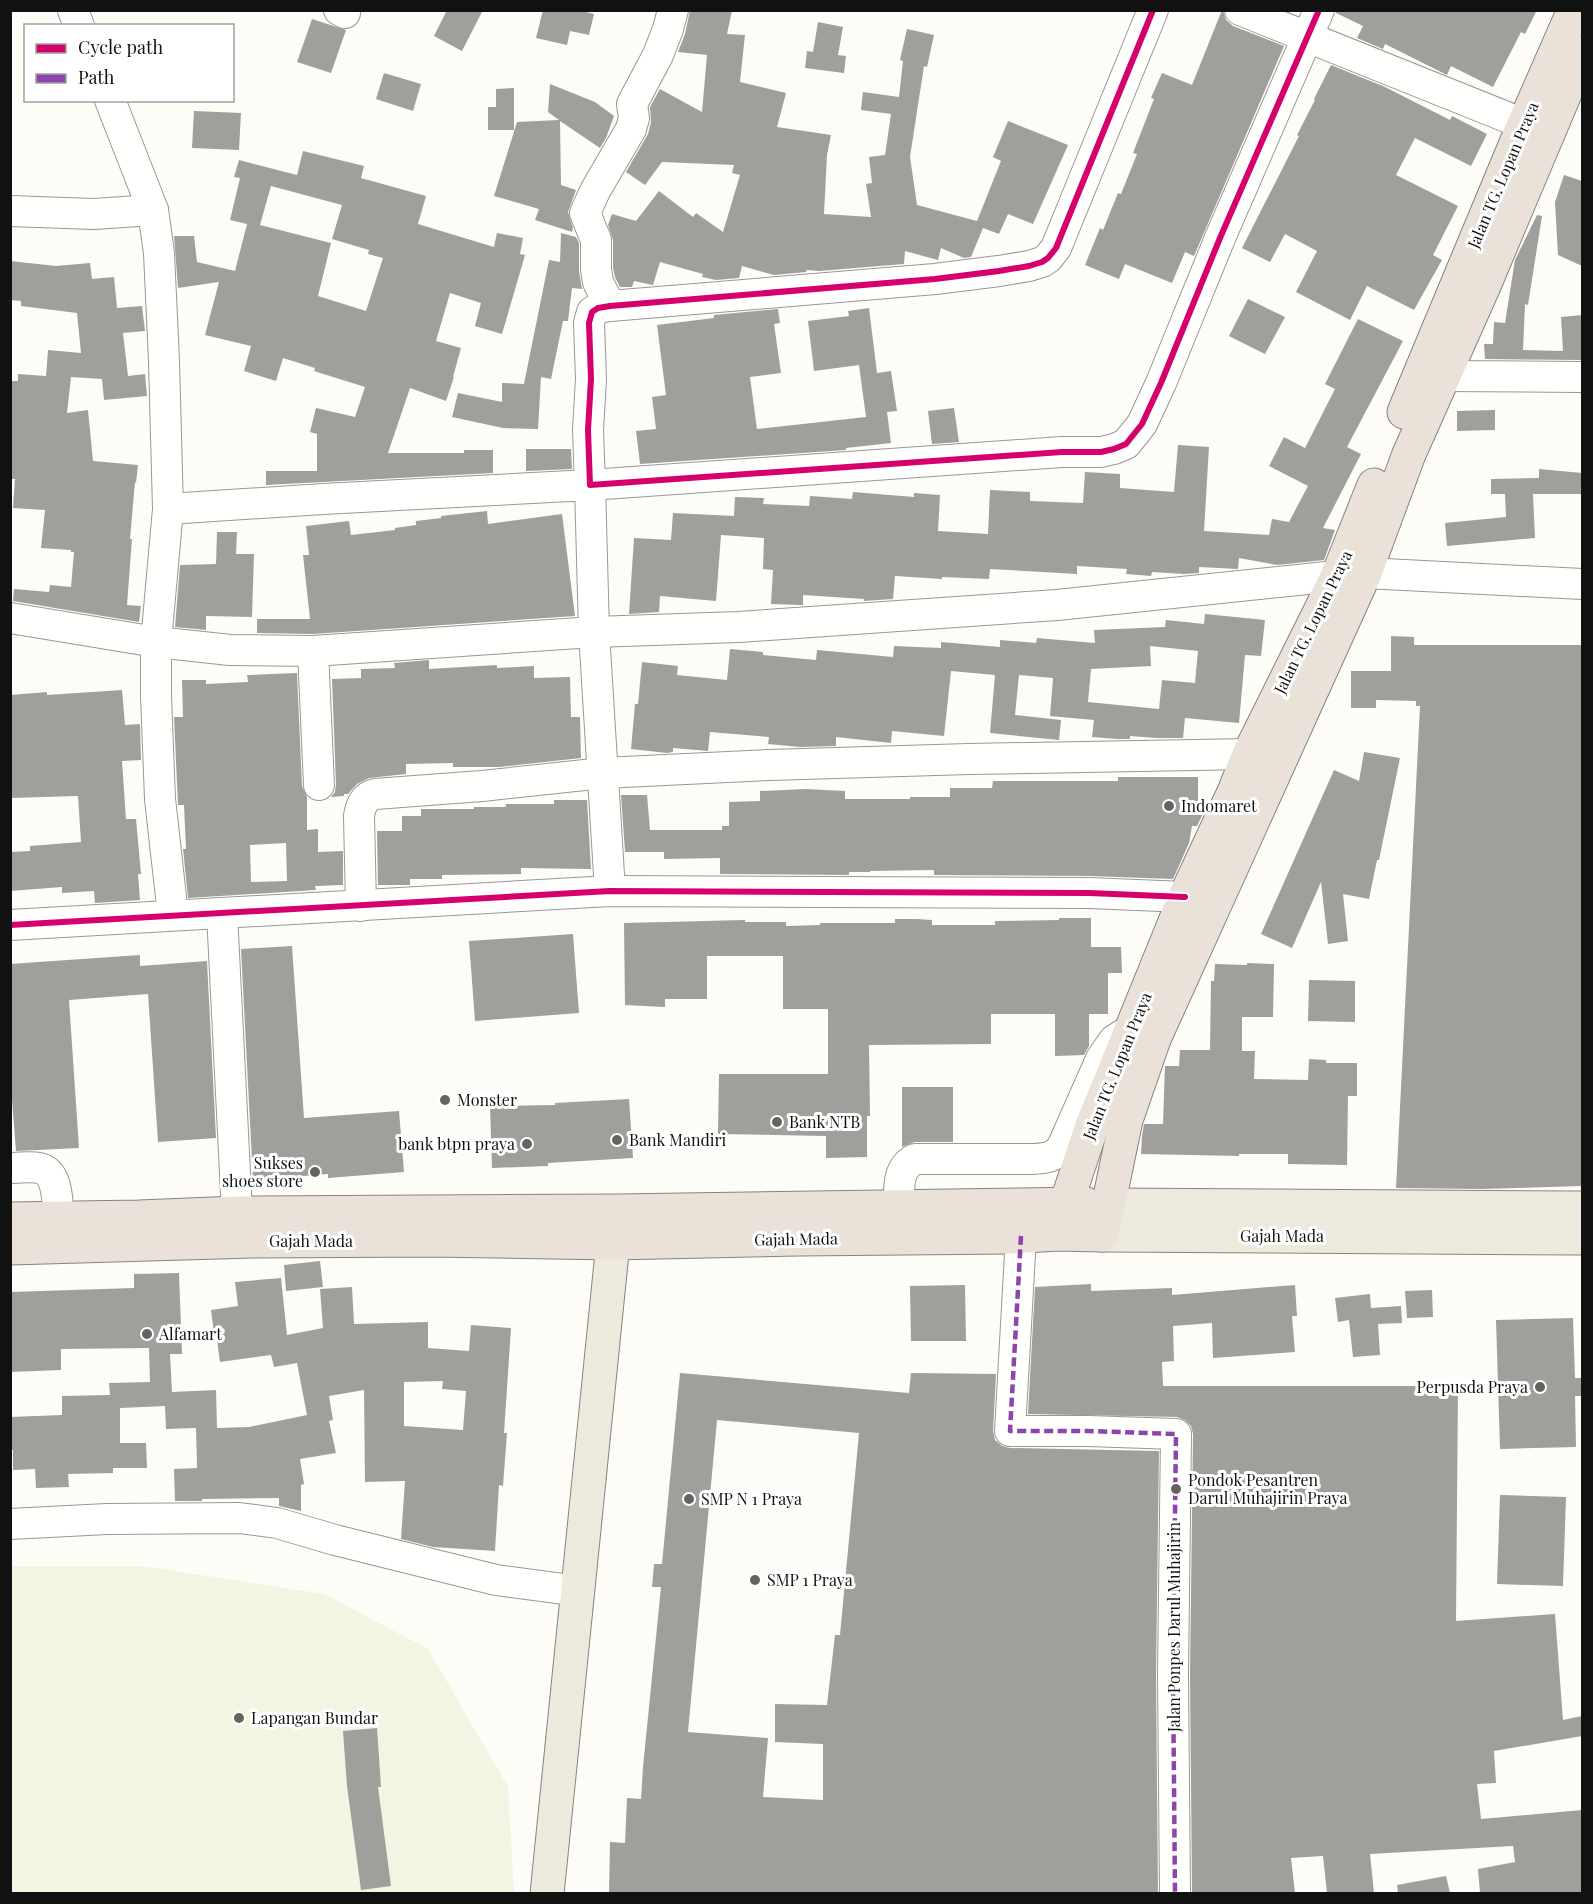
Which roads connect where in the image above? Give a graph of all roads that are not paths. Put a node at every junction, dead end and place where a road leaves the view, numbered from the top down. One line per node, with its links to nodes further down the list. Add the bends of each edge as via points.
1 (673, 10): 12 (street, via 658,55 632,104 631,129 585,213 596,240 598,282)
2 (1153, 10): 12 (street, via 1056,248 1048,258 1029,266 935,279)
3 (1240, 10): 6 (street)
4 (1319, 10): 6 (street)
5 (1574, 10): 9 (highway, Jalan TG. Lopan Praya)
6 (1308, 38): 9 (street); 15 (street, via 1161,383 1142,424 1126,444 1101,452)
7 (1582, 53): 13 (highway, Jalan TG. Lopan Praya)
8 (111, 102): 10 (street)
9 (1524, 124): 17 (highway, Jalan TG. Lopan Praya)
10 (153, 210): 11 (street, via 94,214); 16 (street, via 159,253)
11 (10, 211)
12 (609, 306): 15 (street, via 592,312 589,323)
13 (1444, 376): 14 (street); 17 (highway, Jalan TG. Lopan Praya)
14 (1582, 377)
15 (590, 485): 16 (street); 20 (street)
16 (168, 509): 21 (street)
17 (1351, 574): 18 (street); 20 (street, via 1057,605 739,627); 23 (highway, Jalan TG. Lopan Praya); 40 (highway, Jalan TG. Lopan Praya, via 1154,1039 1126,1120)
18 (1582, 584)
19 (10, 618): 21 (street)
20 (594, 632): 22 (street); 24 (street)
21 (156, 642): 22 (street, via 230,650); 30 (street, via 160,799)
22 (313, 651): 25 (street)
23 (1249, 754): 24 (street, via 969,759); 27 (highway, Jalan TG. Lopan Praya)
24 (603, 773): 26 (street); 28 (street, via 369,795 359,816)
25 (319, 785)
26 (610, 891): 27 (street); 28 (street)
27 (1185, 897): 32 (highway, Jalan TG. Lopan Praya)
28 (361, 906): 29 (street)
29 (222, 913): 30 (street); 36 (street)
30 (172, 915): 31 (street)
31 (10, 925)
32 (1132, 1029): 34 (street, via 1114,1040 1101,1059 1056,1154 1033,1159 915,1158 900,1175); 39 (highway, Jalan TG. Lopan Praya, via 1092,1126)
33 (10, 1168): 37 (street, via 46,1170 54,1181)
34 (898, 1206): 36 (highway, Gajah Mada); 39 (highway, Gajah Mada)
35 (1582, 1208): 40 (main road, Gajah Mada, via 1450,1202)
36 (237, 1213): 37 (highway, Gajah Mada)
37 (59, 1218): 38 (highway, Gajah Mada)
38 (10, 1219)
39 (1060, 1220): 40 (highway, Gajah Mada); 41 (highway, Gajah Mada)
40 (1105, 1220): 42 (main road, Gajah Mada)
41 (1021, 1236): 43 (highway, Gajah Mada); 48 (street, Jalan Ponpes Darul Muhajirin, via 1010,1431 1176,1434)
42 (1582, 1238)
43 (613, 1243): 44 (highway, Gajah Mada, via 253,1241); 46 (main road)
44 (10, 1248)
45 (10, 1524): 46 (street, via 239,1518 277,1523 496,1580)
46 (579, 1591): 47 (main road)
47 (547, 1893)
48 (1175, 1893)

